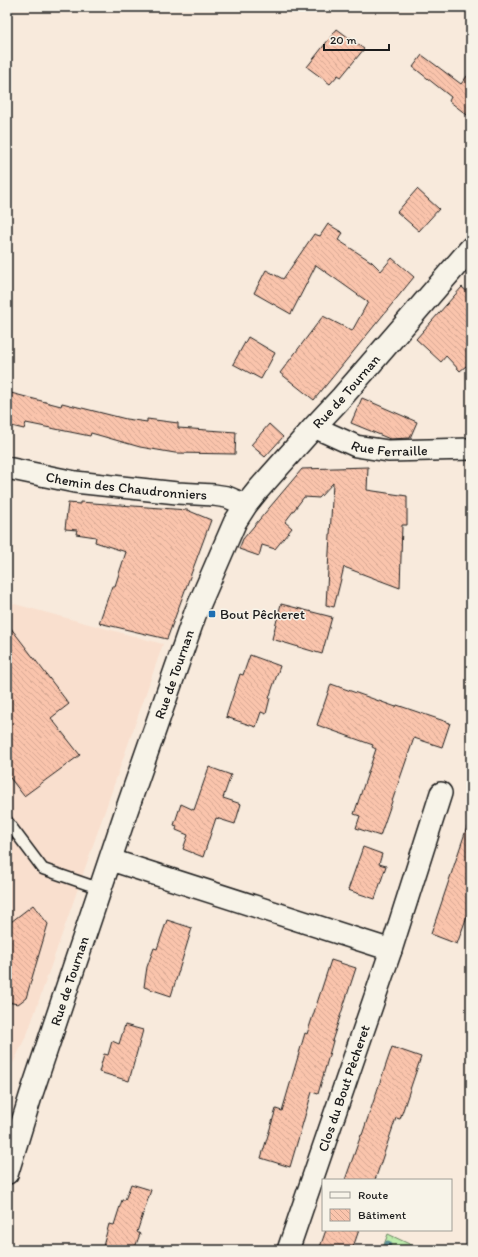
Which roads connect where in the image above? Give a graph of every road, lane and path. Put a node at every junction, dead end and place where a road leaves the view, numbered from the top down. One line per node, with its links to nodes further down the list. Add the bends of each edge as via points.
1 (471, 248): 2 (street, Rue de Tournan)
2 (314, 427): 3 (street, Rue Ferraille, via 356,446 388,451); 5 (street, Rue de Tournan)
3 (471, 449)
4 (7, 468): 5 (street, Chemin des Chaudronniers, via 75,482 227,497)
5 (246, 505): 8 (street, Rue de Tournan, via 235,522 195,614)
6 (441, 793): 10 (street, Clos du Bout Pècheret)
7 (7, 821): 9 (lane, via 43,869)
8 (111, 860): 9 (street, Rue de Tournan); 10 (street)
9 (101, 889): 11 (street, Rue de Tournan)
10 (390, 950): 12 (street, Clos du Bout Pècheret)
11 (7, 1173)
12 (288, 1250)

